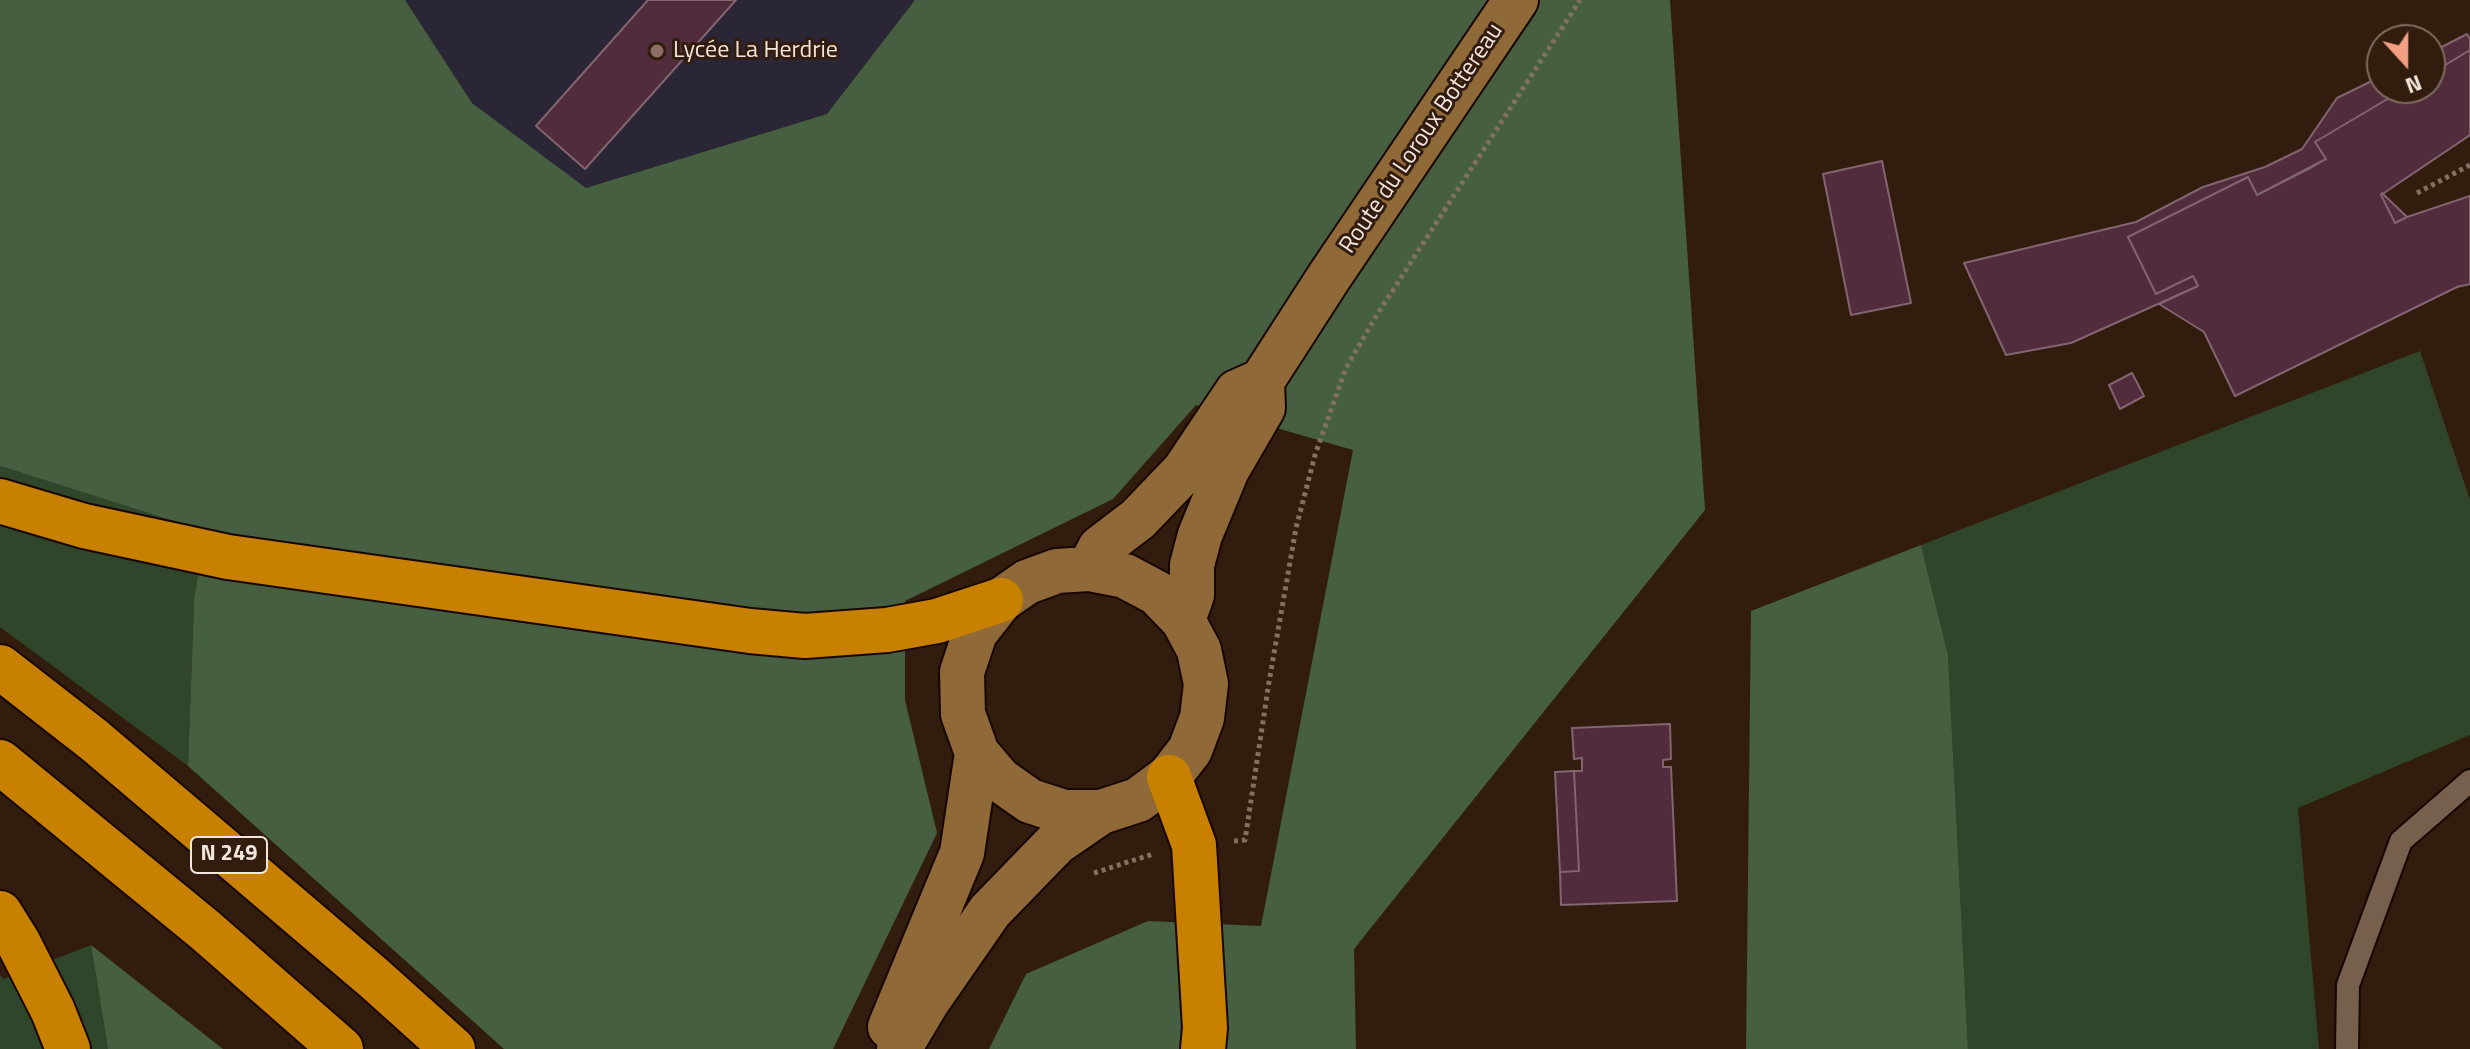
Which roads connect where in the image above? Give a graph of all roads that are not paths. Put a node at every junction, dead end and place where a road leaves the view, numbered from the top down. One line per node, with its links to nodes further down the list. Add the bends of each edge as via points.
1 (1516, 0): 2 (main road, Route du Loroux Bottereau)
2 (1262, 381): 4 (main road, via 1237,392 1184,471 1138,519 1100,548); 6 (main road, via 1263,408 1227,470 1200,535)
3 (0, 501): 5 (highway, via 84,526 228,557 750,631 805,636 887,630 937,621)
4 (1089, 569): 5 (main road, via 1037,578); 6 (main road, via 1125,576 1157,593)
5 (1001, 600): 8 (main road, via 975,633 962,672 963,714)
6 (1183, 620): 10 (main road, via 1199,650 1206,684 1202,718 1190,750)
7 (0, 667): 16 (highway, N 249, via 94,740)
8 (977, 753): 12 (main road, via 1000,780 1030,801 1064,812); 17 (main road, via 962,853)
9 (0, 762): 15 (highway, N 249)
10 (1169, 777): 12 (main road, via 1138,800); 19 (highway, via 1194,845)
11 (2470, 781): 20 (lane, via 2401,841 2348,985)
12 (1101, 812): 18 (main road, via 1056,843 990,911)
13 (0, 913): 14 (highway)
14 (68, 1049)
15 (341, 1049)
16 (453, 1049)
17 (882, 1049)
18 (899, 1049)
19 (1203, 1049)
20 (2347, 1049)

